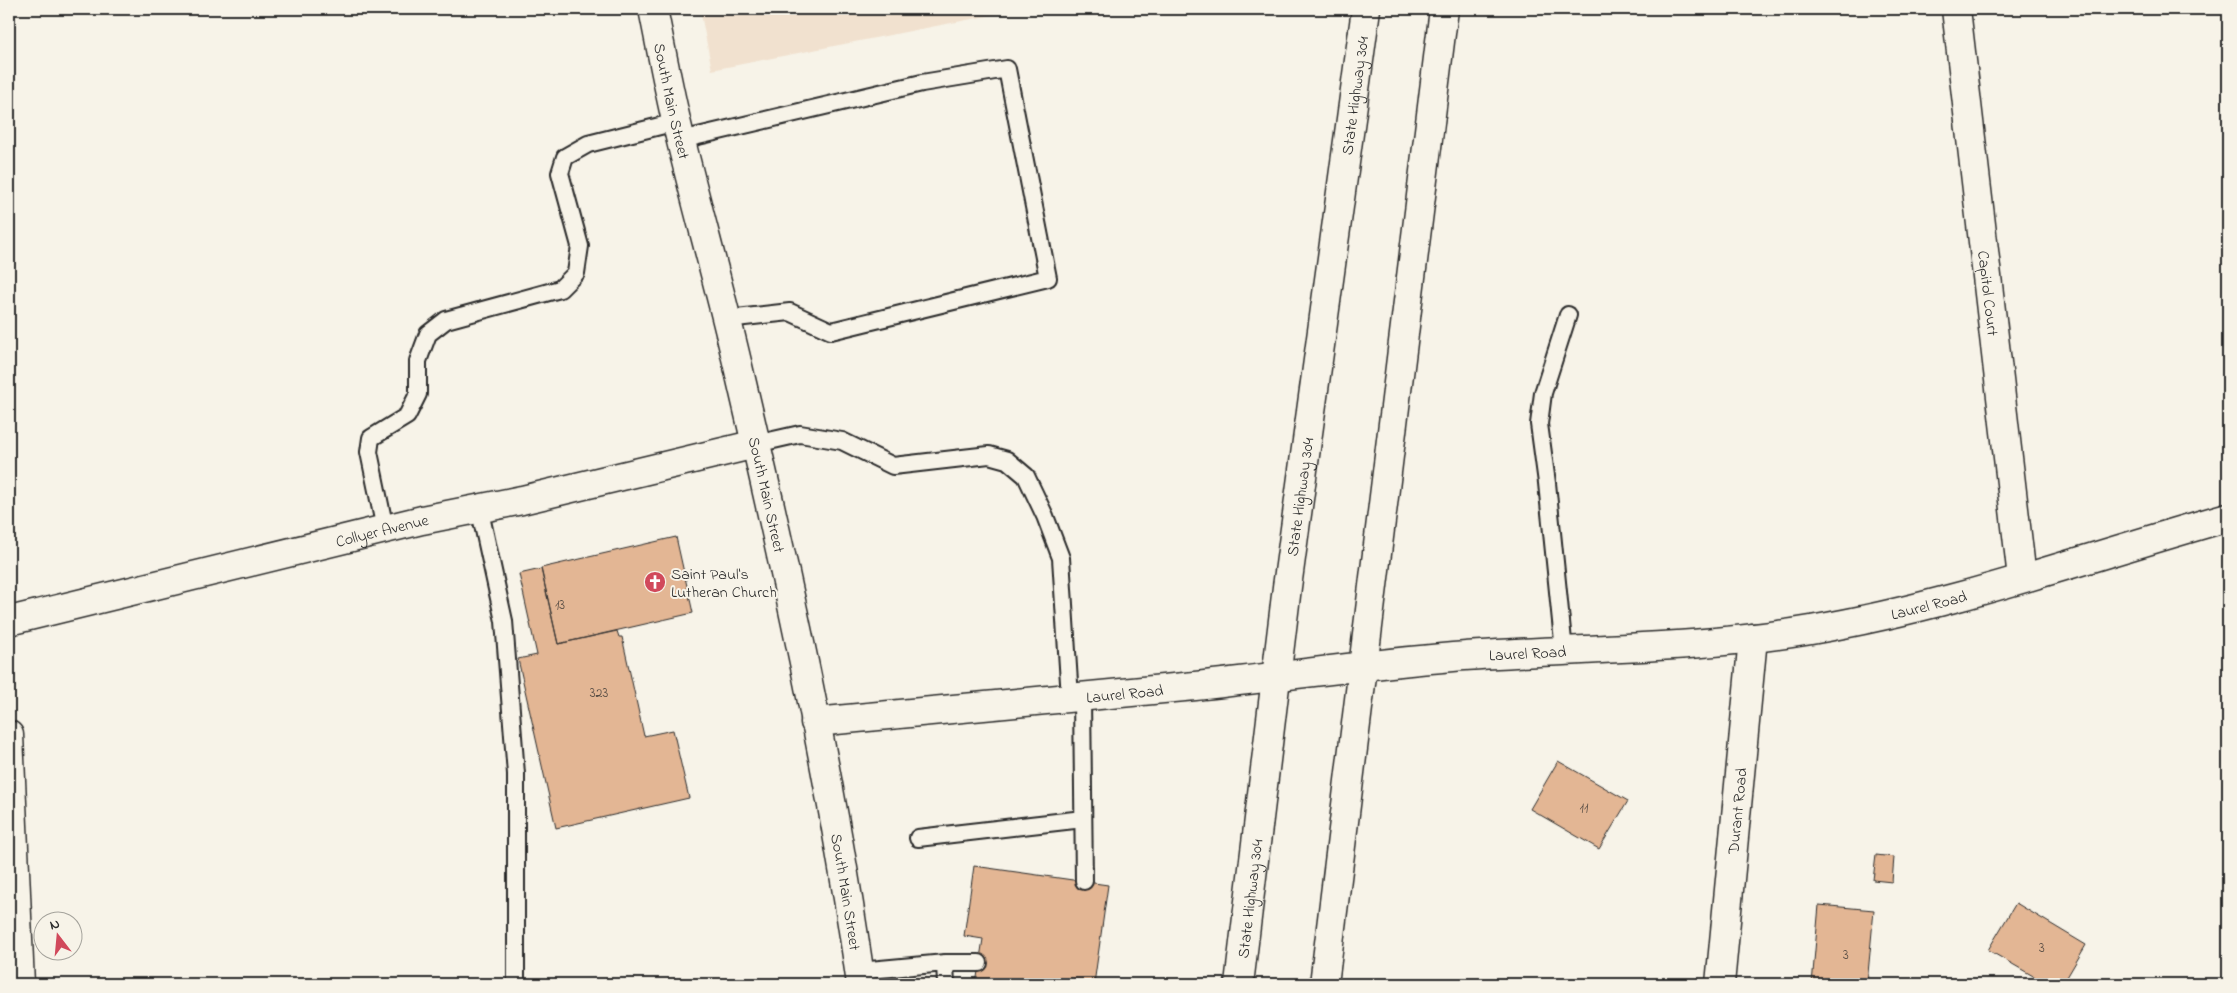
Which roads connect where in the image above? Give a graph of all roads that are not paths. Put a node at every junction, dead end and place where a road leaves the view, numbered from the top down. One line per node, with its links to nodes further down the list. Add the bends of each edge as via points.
1 (653, 9): 5 (street, South Main Street)
2 (1366, 9): 17 (street, State Highway 304)
3 (1444, 9): 16 (street)
4 (1956, 9): 12 (street, Capitol Court)
5 (678, 131): 7 (street, South Main Street); 7 (lane, via 1007,69 1048,278 831,331 790,312); 11 (lane, via 588,144 565,157 560,174 580,246 576,274 560,289 446,320 428,334 418,361 418,394 408,416 371,438 369,452)
6 (1568, 315): 15 (lane, via 1543,393 1540,424)
7 (727, 319): 8 (street, South Main Street)
8 (756, 444): 9 (street, Collyer Avenue); 18 (lane, via 800,434 842,441 893,466 989,455 1007,460 1026,476 1061,558); 19 (street, South Main Street)
9 (479, 508): 11 (street, Collyer Avenue); 28 (lane, via 504,621 516,774)
10 (2228, 517): 12 (street, Laurel Road)
11 (384, 529): 13 (street, Collyer Avenue)
12 (2022, 578): 14 (street, Laurel Road, via 1878,616)
13 (9, 621)
14 (1752, 638): 15 (street, Laurel Road); 32 (street, Durant Road)
15 (1564, 651): 16 (street, Laurel Road)
16 (1363, 667): 17 (street, Laurel Road); 31 (street)
17 (1276, 676): 18 (street, Laurel Road); 30 (street, State Highway 304)
18 (1076, 697): 19 (street, Laurel Road); 21 (lane)
19 (815, 722): 26 (street, South Main Street)
20 (9, 735): 27 (street)
21 (1083, 819): 22 (lane); 23 (lane)
22 (918, 838)
23 (1084, 881)
24 (945, 963): 25 (lane); 26 (lane); 29 (lane)
25 (979, 963)
26 (860, 978)
27 (20, 984)
28 (516, 984)
29 (946, 984)
30 (1239, 984)
31 (1324, 984)
32 (1720, 984)

